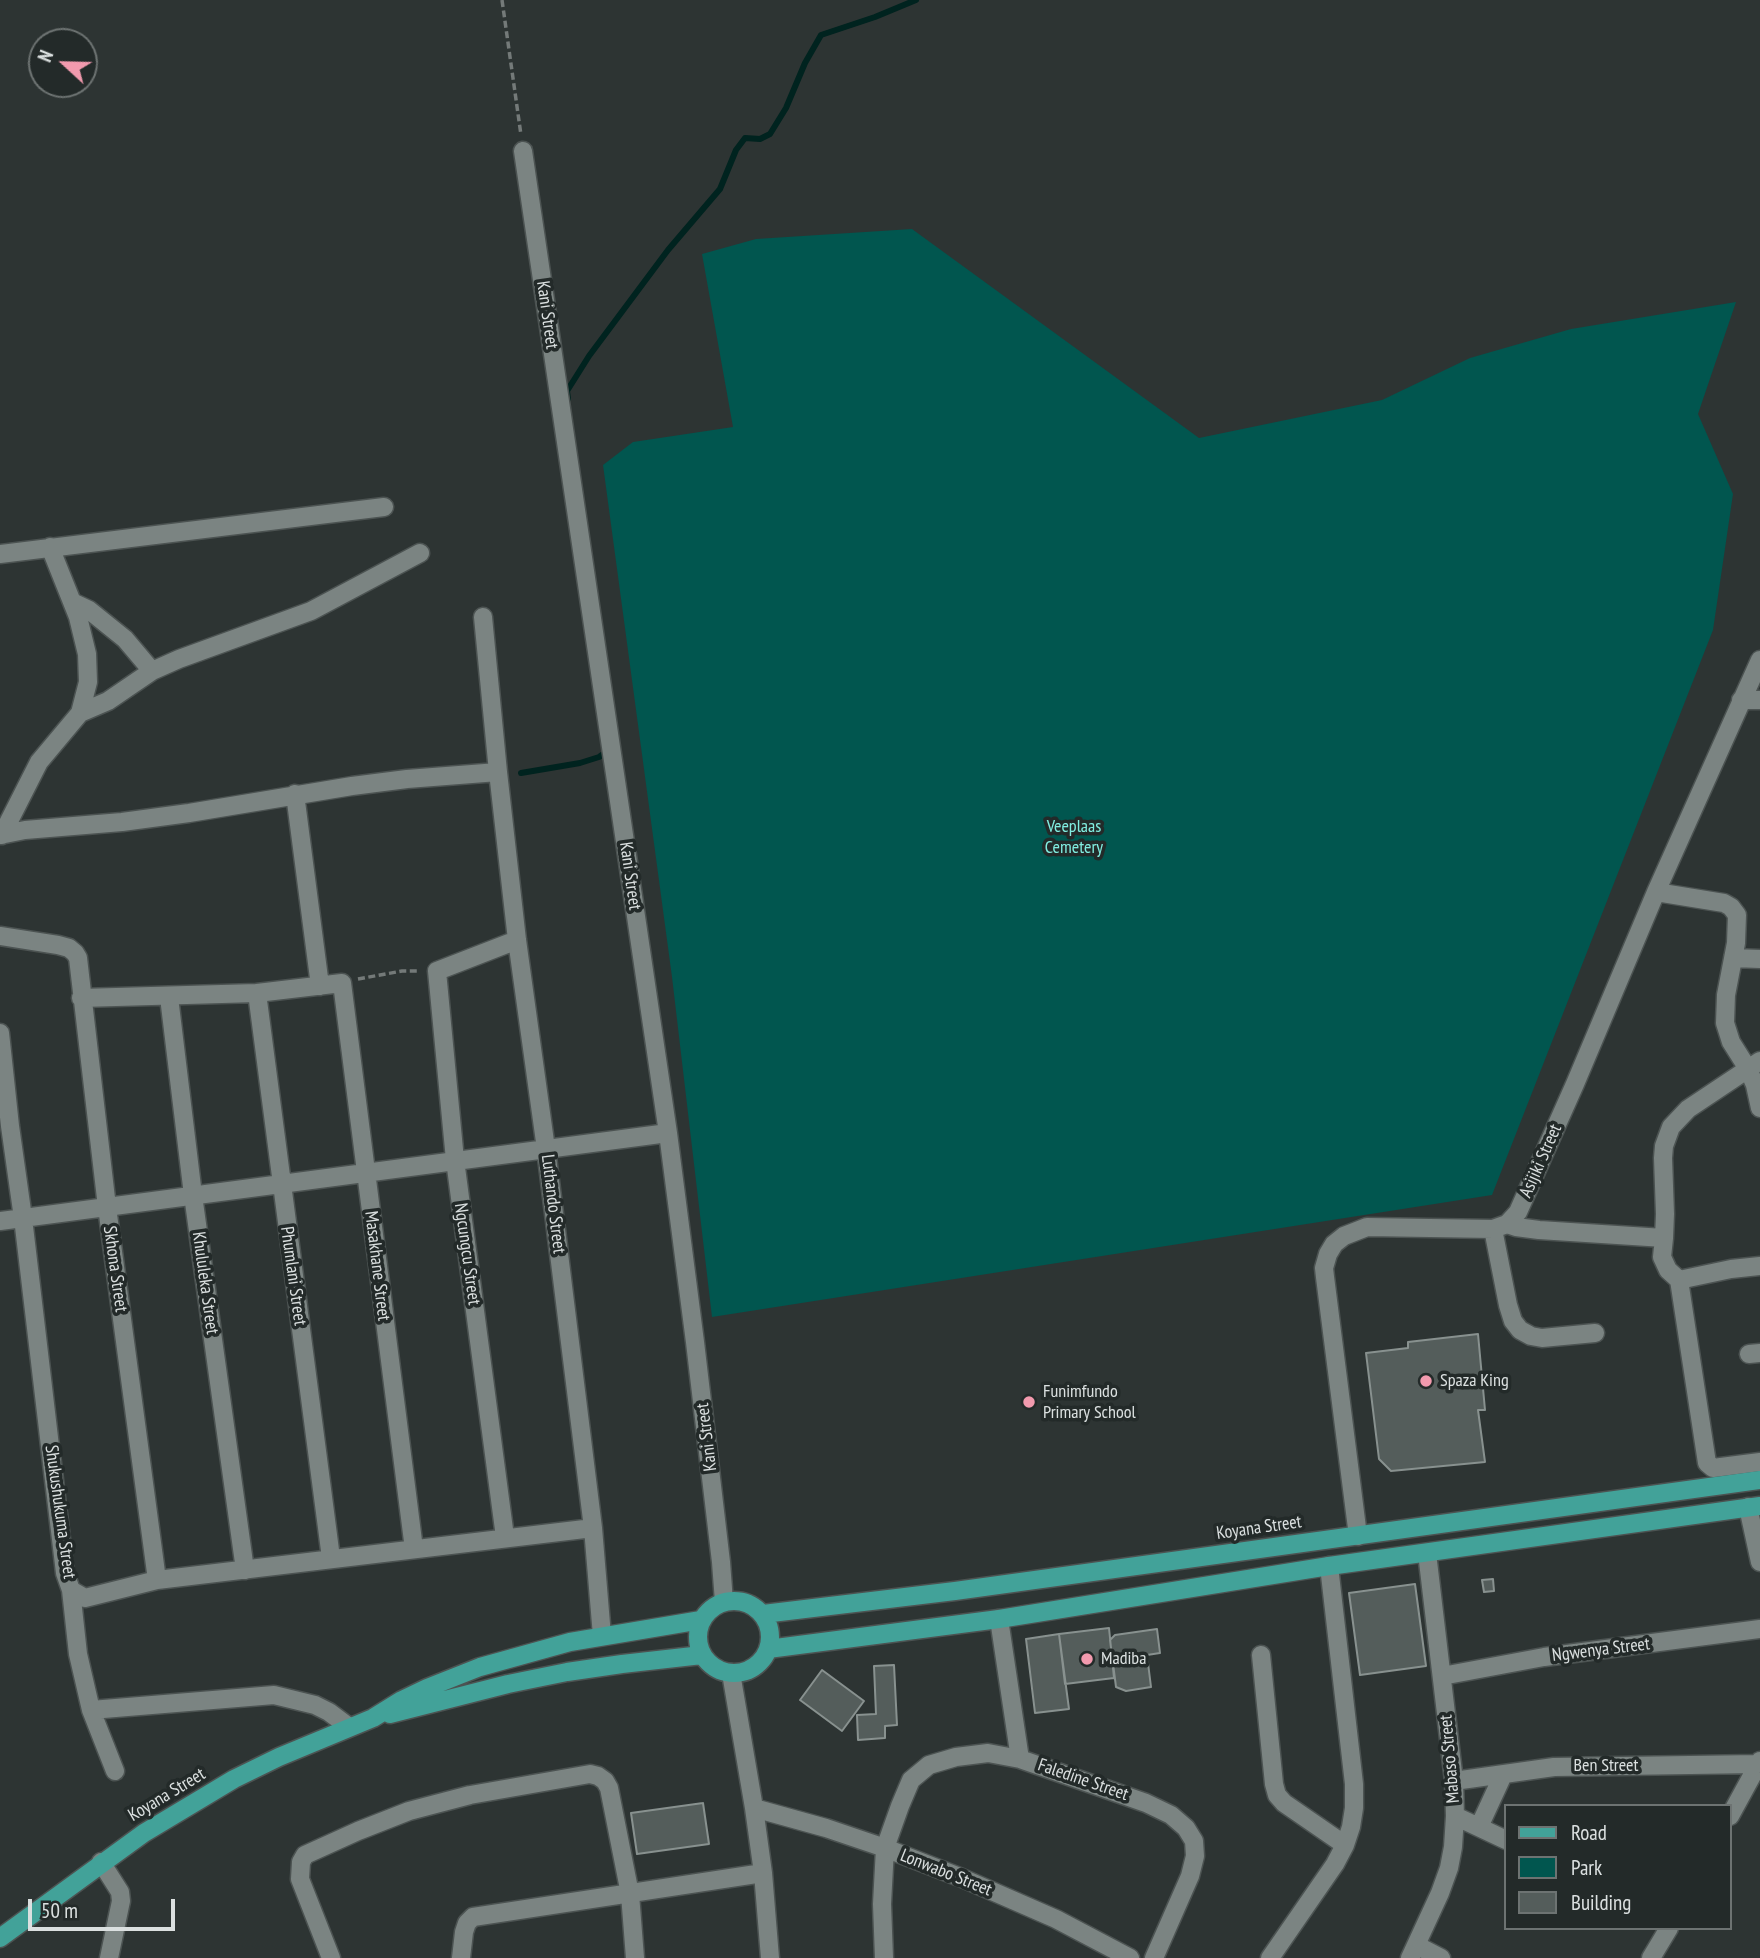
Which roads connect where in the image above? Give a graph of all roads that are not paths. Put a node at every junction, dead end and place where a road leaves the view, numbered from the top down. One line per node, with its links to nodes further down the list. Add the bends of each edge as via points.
1 (523, 151): 28 (street, Kani Street)
2 (384, 507): 3 (street)
3 (51, 547): 5 (street); 6 (street)
4 (420, 553): 9 (street, via 311,611)
5 (0, 554)
6 (72, 602): 9 (street, via 125,639); 12 (street, via 86,653 88,682)
7 (484, 617): 13 (street, Luthando Street)
8 (1760, 660): 10 (street, Asijiki Street)
9 (152, 671): 12 (street, via 108,701)
10 (1741, 700): 11 (street); 16 (street, Asijiki Street)
11 (1760, 700)
12 (80, 713): 15 (street, via 39,762)
13 (498, 772): 14 (street); 18 (street, Luthando Street)
14 (295, 794): 15 (street, via 189,813); 21 (street)
15 (1, 835)
16 (1656, 892): 19 (street, via 1731,907 1738,925); 37 (street, Asijiki Street, via 1534,1178 1518,1212)
17 (0, 936): 24 (street, Skhona Street, via 69,948 78,958)
18 (517, 940): 29 (street, Luthando Street); 30 (street, Ngcungcu Street, via 437,971)
19 (1733, 958): 20 (street); 26 (street, via 1725,1023 1731,1042)
20 (1760, 959)
21 (320, 986): 22 (street); 31 (street, Masakhane Street, via 342,983)
22 (257, 993): 23 (street); 32 (street, Phumlani Street)
23 (169, 997): 24 (street); 33 (street, Khululeka Street)
24 (81, 998): 34 (street, Skhona Street)
25 (0, 1033): 35 (street, Shukushukuma Street)
26 (1754, 1065): 27 (street); 38 (street, via 1688,1108 1671,1127 1663,1158)
27 (1760, 1108)
28 (668, 1133): 29 (street); 56 (street, Kani Street)
29 (546, 1149): 30 (street); 45 (street, Luthando Street)
30 (455, 1160): 31 (street); 47 (street, Ngcungcu Street)
31 (365, 1172): 32 (street); 48 (street, Masakhane Street)
32 (281, 1183): 33 (street); 50 (street, Phumlani Street)
33 (193, 1195): 34 (street); 53 (street, Khululeka Street)
34 (107, 1207): 35 (street); 54 (street, Skhona Street)
35 (23, 1218): 36 (street); 55 (street, Shukushukuma Street, via 65,1573)
36 (0, 1221)
37 (1500, 1226): 38 (street); 41 (street, via 1508,1305 1520,1330 1542,1338); 46 (street, via 1367,1227 1344,1236 1328,1254 1324,1268)
38 (1664, 1238): 40 (street, via 1662,1257)
39 (1760, 1266): 40 (street)
40 (1679, 1280): 42 (street, via 1707,1464 1713,1468)
41 (1595, 1333)
42 (1760, 1462)
43 (1760, 1480): 46 (main road, Koyana Street)
44 (1754, 1506): 49 (main road); 51 (street)
45 (593, 1528): 47 (street, Shukushukuma Street); 61 (street, Luthando Street)
46 (1359, 1536): 57 (main road, Koyana Street)
47 (505, 1537): 48 (street, Shukushukuma Street)
48 (414, 1549): 50 (street, Shukushukuma Street)
49 (1427, 1553): 52 (main road); 66 (street, Mabaso Street)
50 (331, 1558): 53 (street, Shukushukuma Street)
51 (1760, 1562)
52 (1329, 1566): 58 (main road); 80 (street, via 1354,1784 1354,1808)
53 (245, 1570): 54 (street, Shukushukuma Street)
54 (157, 1580): 55 (street, Shukushukuma Street, via 85,1598)
55 (71, 1590): 67 (street, via 78,1654)
56 (724, 1602): 57 (main road, via 743,1601); 59 (main road, via 708,1610)
57 (763, 1615): 62 (main road, via 769,1626)
58 (999, 1619): 62 (main road); 70 (street)
59 (701, 1620): 61 (main road, Koyana Street); 63 (main road, via 697,1632)
60 (1760, 1629): 66 (street, Ngwenya Street, via 1544,1657)
61 (602, 1636): 68 (main road, Koyana Street, via 480,1667 402,1700)
62 (768, 1649): 65 (main road, via 754,1668)
63 (702, 1655): 65 (main road, via 719,1670); 68 (main road, Koyana Street, via 567,1672)
64 (1261, 1655): 80 (street, via 1277,1796)
65 (731, 1673): 75 (street)
66 (1442, 1676): 74 (street, Mabaso Street)
67 (91, 1710): 69 (street, via 274,1695 315,1705); 71 (street)
68 (373, 1718): 69 (main road, Koyana Street)
69 (349, 1727): 82 (main road, Koyana Street, via 234,1779)
70 (1020, 1759): 81 (street, Faledine Street, via 989,1753 929,1765 911,1780); 95 (street, Faledine Street, via 1146,1803 1186,1828 1194,1841 1195,1856)
71 (115, 1771)
72 (1757, 1771): 73 (street, Ben Street, via 1578,1766); 76 (street)
73 (1503, 1775): 74 (street, Ben Street); 78 (street)
74 (1454, 1781): 77 (street, Mabaso Street)
75 (754, 1808): 81 (street, Lonwabo Street); 83 (street)
76 (1732, 1813)
77 (1455, 1816): 78 (street); 87 (street, Mabaso Street, via 1449,1868)
78 (1479, 1827): 79 (street)
79 (1504, 1839)
80 (1345, 1845): 96 (street)
81 (885, 1848): 93 (street, Faledine Street); 94 (street, Lonwabo Street, via 1056,1919)
82 (101, 1862): 86 (main road, Koyana Street); 88 (street, via 121,1901)
83 (763, 1873): 84 (street); 92 (street)
84 (630, 1894): 89 (street, via 609,1788 598,1776 577,1775 470,1795 410,1811 305,1856 300,1880); 90 (street, via 473,1917 464,1932); 91 (street)
85 (1668, 1930): 98 (street)
86 (0, 1938)
87 (1413, 1952): 97 (street)
88 (109, 1958)
89 (331, 1958)
90 (461, 1958)
91 (635, 1958)
92 (770, 1958)
93 (884, 1958)
94 (1130, 1958)
95 (1154, 1958)
96 (1270, 1958)
97 (1441, 1958)
98 (1651, 1958)

